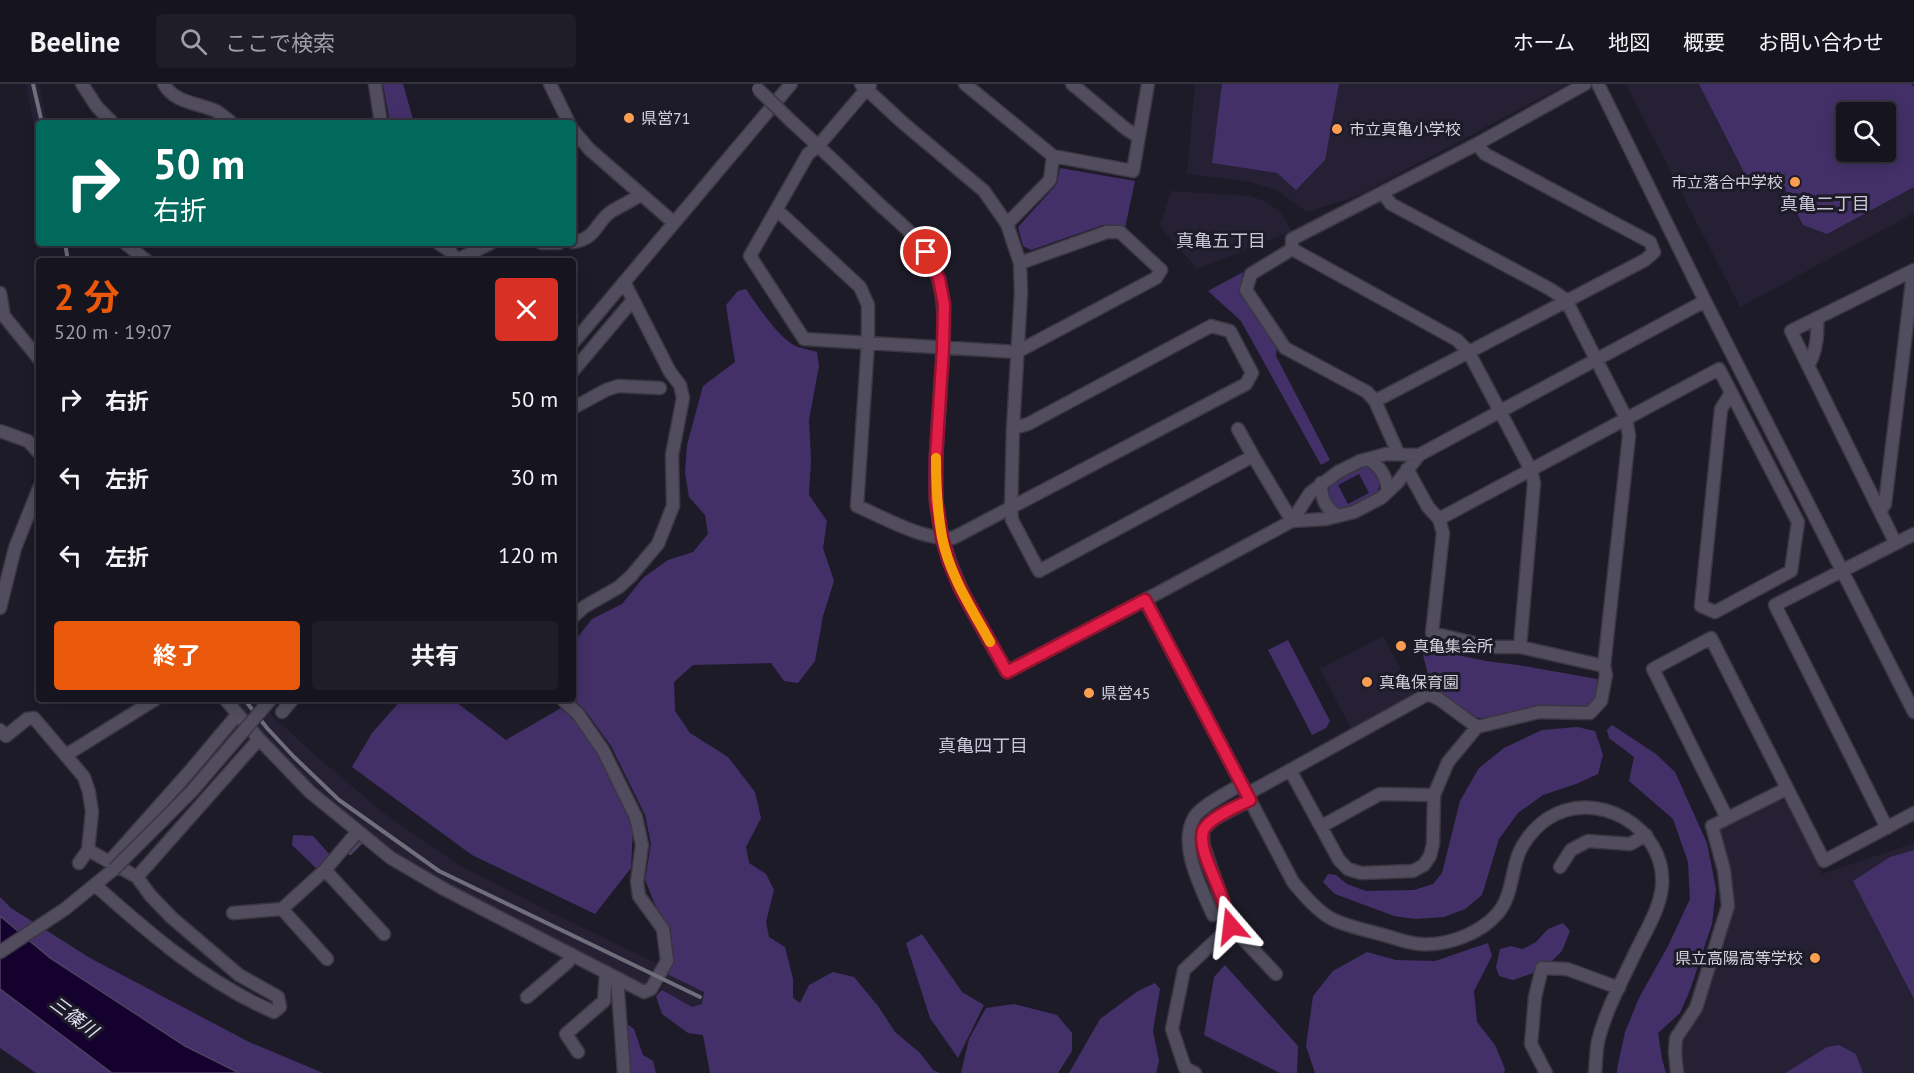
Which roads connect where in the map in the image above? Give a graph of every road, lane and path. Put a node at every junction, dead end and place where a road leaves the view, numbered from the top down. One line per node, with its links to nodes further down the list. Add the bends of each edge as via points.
1 (82, 84): 13 (street)
2 (164, 84): 14 (street, via 175,98 217,112)
3 (375, 84): 15 (street)
4 (550, 84): 16 (street)
5 (791, 84): 25 (street)
6 (965, 84): 21 (street)
7 (1072, 84): 18 (street)
8 (1148, 84): 18 (street)
9 (1585, 84): 19 (street)
10 (1598, 84): 41 (street)
11 (866, 86): 20 (street); 26 (street, via 984,191)
12 (755, 87): 20 (street, bridge)
13 (110, 120)
14 (228, 120)
15 (381, 120)
16 (568, 120)
17 (576, 133): 23 (street)
18 (1139, 137): 21 (street, via 1133,171)
19 (1477, 144): 22 (street); 40 (street, via 1485,154 1650,242 1654,252 1645,260)
20 (818, 146): 24 (street, via 808,154); 45 (street, via 926,252 939,279 944,304)
21 (1053, 156): 26 (street, via 1050,180)
22 (1383, 193): 31 (street, via 1293,239); 40 (street, via 1391,204)
23 (640, 194): 25 (street); 27 (street, via 610,212 593,234)
24 (777, 210): 44 (street, via 860,287 868,305); 44 (street, via 750,256 804,339)
25 (673, 222): 37 (street)
26 (1007, 224): 35 (street)
27 (576, 242)
28 (129, 246): 32 (street)
29 (442, 246): 33 (street)
30 (485, 246): 34 (street)
31 (1292, 249): 46 (street, via 1457,340); 54 (street, via 1251,274 1246,290 1285,348 1367,392)
32 (143, 258)
33 (454, 258)
34 (461, 258)
35 (1020, 263): 47 (street); 47 (street, via 1107,232 1120,232 1161,270 1156,278)
36 (1912, 271): 42 (street); 72 (street, via 1885,504)
37 (624, 282): 39 (street); 43 (street)
38 (0, 293): 48 (street, via 4,316)
39 (633, 300): 51 (street); 82 (street, via 684,398 672,455 673,506 658,544 631,576)
40 (1566, 300): 46 (street); 49 (street)
41 (1705, 301): 49 (street); 79 (street)
42 (1816, 319): 50 (street); 50 (street, via 1791,331)
43 (576, 339)
44 (868, 342): 45 (street); 77 (street, via 857,506)
45 (943, 348): 47 (street); 77 (street, via 936,457 936,499)
46 (1468, 351): 54 (street); 56 (street)
47 (1017, 352): 58 (street)
48 (36, 355)
49 (1597, 359): 56 (street); 57 (street)
50 (1808, 366): 72 (street)
51 (576, 367)
52 (660, 388): 55 (street, via 618,386)
53 (1731, 393): 53 (street, via 1720,409 1701,606 1715,612 1791,571 1798,522); 57 (street, via 1719,369)
54 (1375, 401): 62 (street)
55 (576, 406)
56 (1500, 411): 63 (street); 67 (street)
57 (1626, 418): 67 (street); 84 (street, via 1629,436)
58 (1013, 428): 71 (street); 71 (street, via 1028,424 1210,326 1230,331 1252,373 1246,384)
59 (1238, 429): 64 (street)
60 (0, 431): 61 (street, via 28,441)
61 (36, 450)
62 (1398, 453): 63 (street); 65 (street)
63 (1419, 455): 66 (street)
64 (1253, 456): 71 (street, via 1039,571 1012,520); 75 (street)
65 (1368, 459): 68 (street); 69 (street, via 1386,478)
66 (1407, 469): 69 (street); 74 (street)
67 (1531, 470): 74 (street); 83 (street, via 1534,483)
68 (1321, 483): 73 (street, via 1321,496); 75 (street)
69 (1388, 491): 73 (street, via 1354,512)
70 (36, 496): 81 (street, via 15,548)
71 (1011, 508): 77 (street, via 953,538)
72 (1881, 510): 78 (street)
73 (1338, 516): 75 (street)
74 (1439, 519): 83 (street, via 1443,533 1432,633 1491,647)
75 (1292, 521): 80 (street)
76 (1914, 535): 78 (street)
77 (942, 538): 80 (street, via 961,590 1007,672)
78 (1895, 542): 79 (street)
79 (1842, 569): 91 (street); 104 (street, via 1776,605)
80 (1145, 600): 99 (street)
81 (0, 608)
82 (576, 614)
83 (1520, 647): 84 (street)
84 (1604, 666): 93 (street, via 1601,701 1590,713 1539,712)
85 (151, 702): 96 (street)
86 (227, 702): 92 (street)
87 (268, 702): 109 (street, bridge, via 192,791)
88 (290, 702): 90 (street)
89 (565, 702): 123 (street, via 603,750 636,817 642,845 639,896 663,930 666,961 651,989 644,992)
90 (282, 712)
91 (1914, 712)
92 (237, 715): 95 (street); 109 (street)
93 (1477, 727): 97 (street, via 1428,694); 100 (street, via 1448,762)
94 (0, 730): 96 (street, via 6,736 34,718)
95 (259, 739): 105 (street, via 310,792); 112 (street)
96 (66, 755): 107 (street, via 84,777 89,792 92,812)
97 (1290, 770): 99 (street); 103 (street)
98 (1786, 789): 102 (street); 102 (street, via 1711,638 1653,669); 104 (street, via 1824,861)
99 (1246, 793): 106 (street, via 1293,882 1309,901 1331,919 1418,944 1456,939 1486,924 1499,912 1527,838 1548,819 1569,809 1610,810); 116 (street, via 1209,804 1195,816 1189,834 1191,859); 117 (street, via 1203,830 1207,859)
100 (1434, 795): 103 (street, via 1380,794); 103 (street, via 1430,856 1424,866 1413,872 1361,873 1348,869 1339,860)
101 (1914, 813): 104 (street)
102 (1727, 818): 131 (street, via 1712,826 1724,870 1728,906 1696,1008 1676,1038)
103 (1322, 826)
104 (1887, 828)
105 (358, 831): 111 (street); 120 (street, via 391,858 444,889)
106 (1646, 835): 110 (street, via 1630,844 1588,842 1571,850); 124 (street, via 1660,865 1660,896)
107 (88, 850): 108 (street); 109 (street)
108 (79, 863)
109 (112, 865): 112 (street); 113 (street)
110 (1560, 867)
111 (325, 870): 114 (street); 118 (street)
112 (138, 877): 113 (street, via 171,917 239,975 278,997 280,1007 274,1012 215,981 165,946)
113 (94, 885): 119 (street)
114 (282, 909): 115 (street); 121 (street)
115 (233, 914)
116 (1213, 915)
117 (1231, 926): 122 (street); 127 (street, via 1184,970 1172,1029)
118 (384, 934)
119 (0, 952)
120 (571, 954): 123 (street); 125 (street, via 568,962)
121 (327, 959)
122 (1276, 974)
123 (612, 975): 126 (street, via 604,1001 566,1034); 128 (street)
124 (1618, 988): 129 (street, via 1567,969 1542,968 1531,1044); 130 (street, via 1598,1043)
125 (527, 997)
126 (579, 1052)
127 (1188, 1071)
128 (624, 1073)
129 (1546, 1073)
130 (1595, 1073)
131 (1677, 1073)

